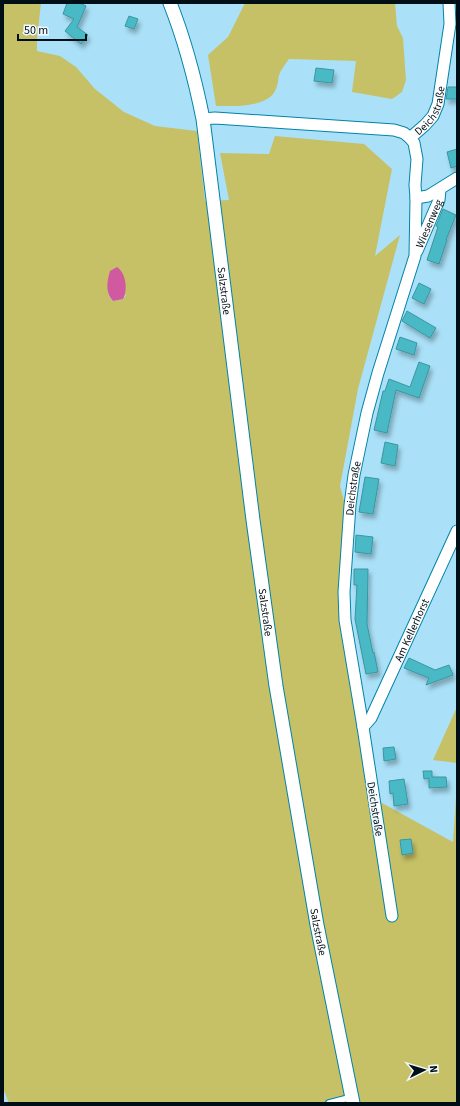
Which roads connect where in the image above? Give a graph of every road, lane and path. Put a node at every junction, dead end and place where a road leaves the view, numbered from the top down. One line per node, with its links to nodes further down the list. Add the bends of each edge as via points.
1 (170, 3): 3 (street, Salzstraße, via 192,66)
2 (449, 3): 4 (street, Deichstraße, via 450,24 438,104 433,116)
3 (202, 119): 4 (street, via 222,118 394,130 404,132); 12 (street, Salzstraße, via 276,686 317,925)
4 (410, 138): 7 (street, Deichstraße, via 414,143 417,159)
5 (457, 178): 6 (street, Wiesenweg)
6 (440, 190): 7 (street, Wiesenweg); 8 (street, Wiesenweg, via 439,200)
7 (416, 198): 8 (street, Deichstraße)
8 (415, 256): 10 (street, Deichstraße, via 366,413 350,505 344,592 345,620)
9 (457, 531): 10 (street, Am Kellerhorst, via 371,718)
10 (363, 727): 11 (street, Deichstraße)
11 (392, 916)
12 (352, 1100): 13 (lane)
13 (329, 1103)

